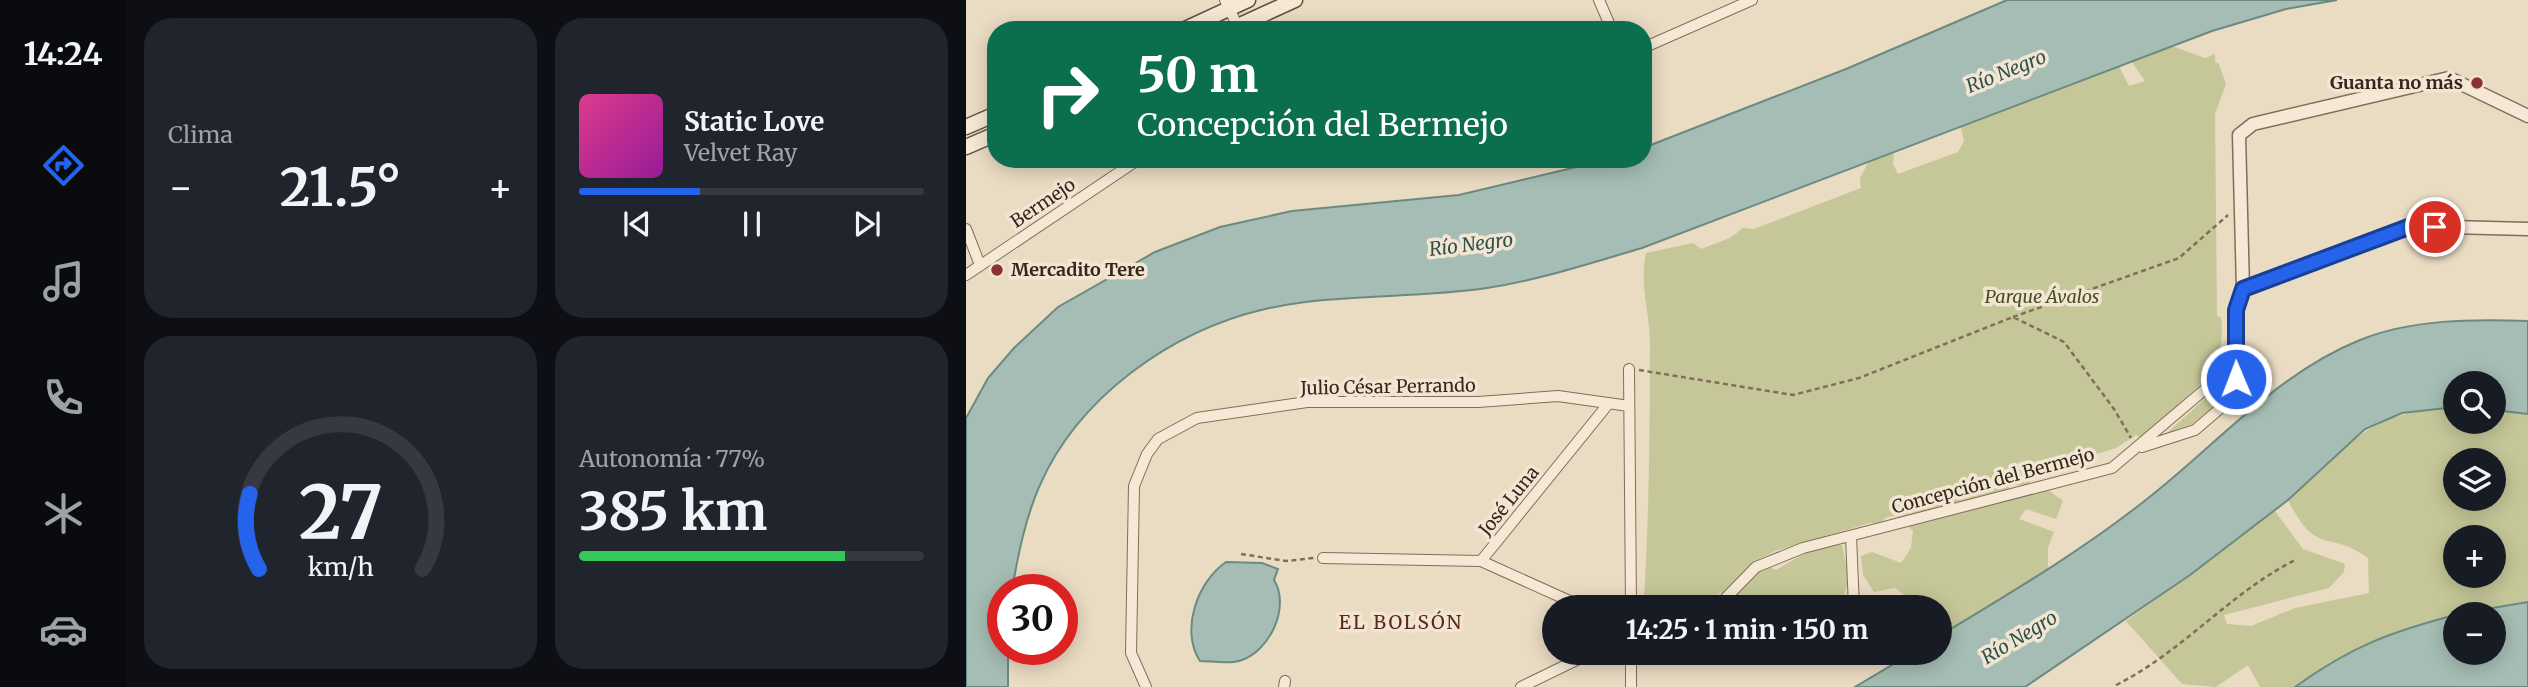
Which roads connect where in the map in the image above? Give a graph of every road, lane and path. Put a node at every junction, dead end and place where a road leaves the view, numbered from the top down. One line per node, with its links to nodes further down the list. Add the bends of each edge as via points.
1 (1248, 0): 5 (main road)
2 (1295, 0): 8 (main road)
3 (1599, 0): 9 (street)
4 (1752, 0): 10 (street)
5 (1227, 4): 6 (main road); 7 (street)
6 (1198, 21)
7 (1232, 21)
8 (1252, 21)
9 (1608, 21)
10 (1652, 44)
11 (2528, 116): 17 (street, via 2449,78 2253,124 2239,135)
12 (987, 118): 13 (main road)
13 (966, 127)
14 (987, 138): 15 (main road)
15 (966, 147)
16 (1126, 168): 20 (street, Bermejo)
17 (2239, 205): 22 (street); 23 (path, via 2179,258)
18 (966, 229): 20 (street)
19 (2528, 229): 22 (street, via 2411,226)
20 (980, 265): 21 (street, Bermejo)
21 (966, 275)
22 (2243, 289): 24 (street, via 2236,310)
23 (2013, 317): 25 (path, via 1859,377 1793,395); 28 (path, via 2064,342)
24 (2235, 364): 28 (street, Concepción del Bermejo); 28 (street, Concepción del Bermejo, via 2237,394 2195,430)
25 (1629, 369): 27 (street)
26 (1609, 403): 27 (street, Julio César Perrando); 33 (street, José Luna); 41 (street, Julio César Perrando, via 1558,396 1478,402 1307,402 1198,418 1158,439 1147,454 1133,500 1131,653)
27 (1629, 406): 35 (street)
28 (2138, 449): 29 (street, Concepción del Bermejo, via 2112,468)
29 (1851, 536): 36 (street, Concepción del Bermejo, via 1756,567); 37 (street)
30 (1241, 554): 31 (path, via 1286,561)
31 (1323, 558): 33 (street, José Luna)
32 (2295, 560): 40 (path, via 2195,629 2145,671)
33 (1481, 561): 34 (street)
34 (1556, 595)
35 (1631, 595)
36 (1729, 595)
37 (1853, 595)
38 (1566, 665): 42 (street)
39 (1631, 665): 43 (street)
40 (2116, 685)
41 (1146, 687)
42 (1521, 687)
43 (1631, 687)

